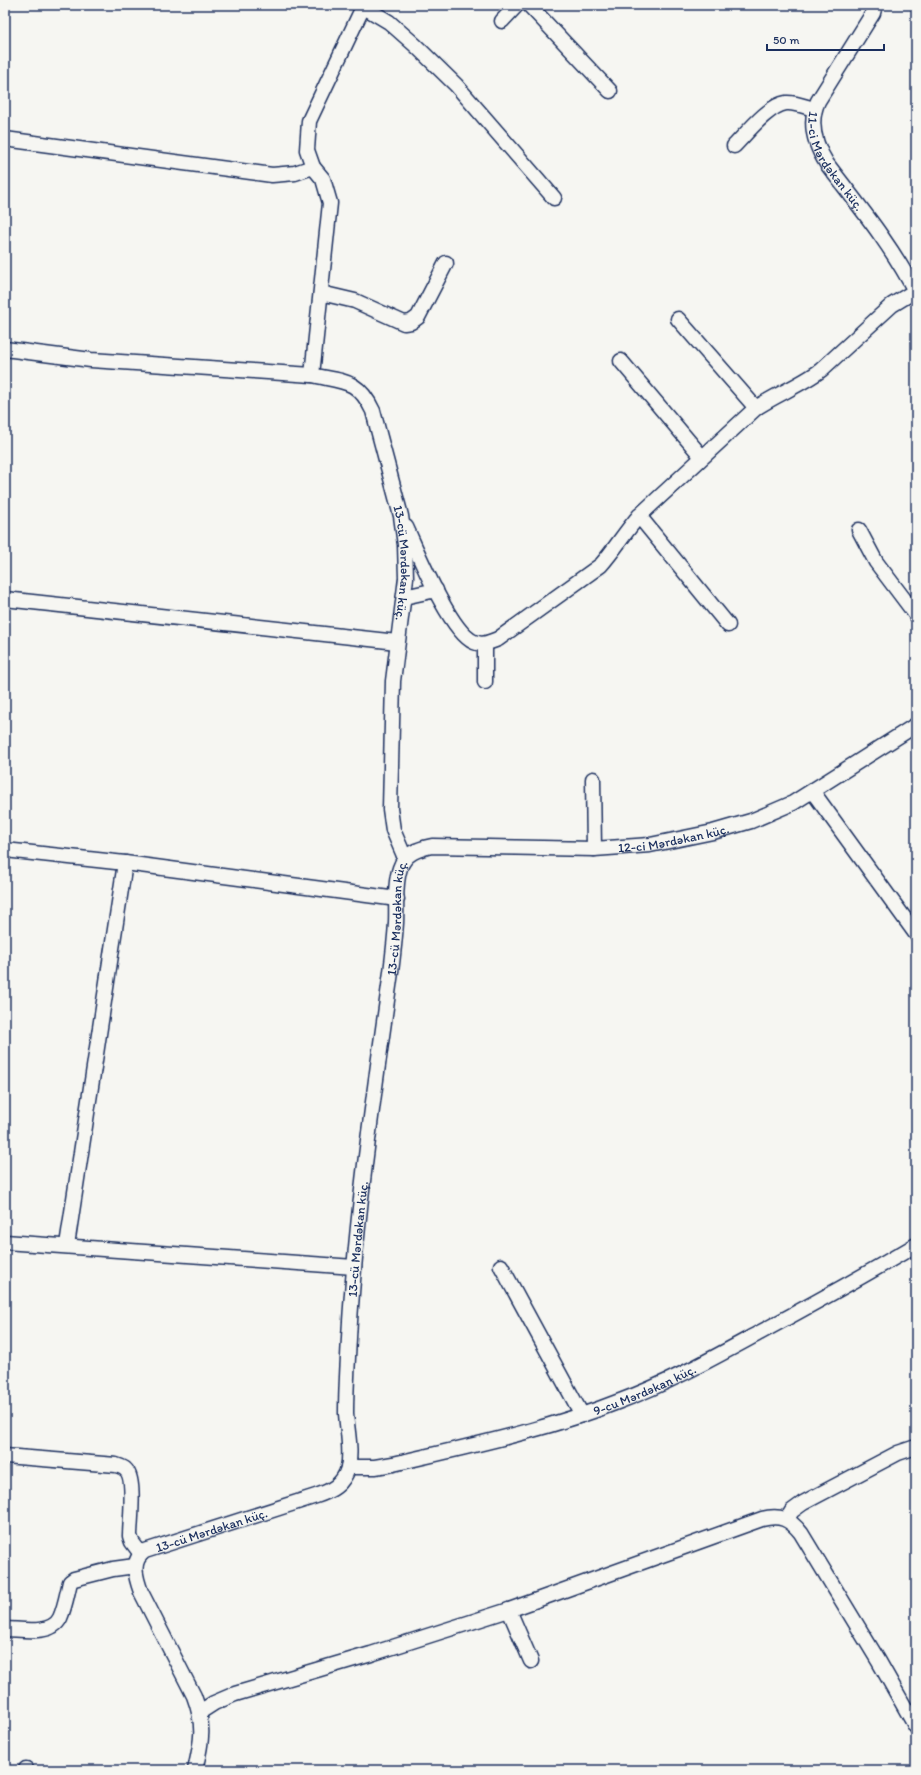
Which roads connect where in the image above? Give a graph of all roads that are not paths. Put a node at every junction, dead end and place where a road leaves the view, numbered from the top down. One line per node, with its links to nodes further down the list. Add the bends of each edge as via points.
1 (517, 5): 5 (street)
2 (529, 5): 6 (street)
3 (875, 5): 7 (street, 11-ci Mərdəkan küç., via 873,13)
4 (364, 6): 10 (street, via 309,121 307,150); 11 (street, via 389,22 456,85)
5 (502, 22)
6 (610, 91)
7 (814, 109): 9 (street, via 788,102 779,104); 13 (street, 11-ci Mərdəkan küç., via 813,129 820,154 872,223)
8 (5, 139): 10 (street, via 272,175 295,173)
9 (734, 146)
10 (313, 167): 14 (street, via 323,179 330,204)
11 (554, 198)
12 (446, 263): 14 (street, via 418,317 411,322 404,323 355,301)
13 (916, 292): 19 (street, via 892,305 821,370)
14 (321, 293): 18 (street)
15 (678, 319): 19 (street)
16 (5, 349): 18 (street, 13-cü Mərdəkan küç., via 91,360)
17 (621, 361): 20 (street)
18 (312, 375): 21 (street, 13-cü Mərdəkan küç., via 357,387 366,397)
19 (756, 408): 20 (street)
20 (702, 457): 22 (street)
21 (401, 516): 24 (street); 25 (street, 13-cü Mərdəkan küç., via 405,546)
22 (639, 516): 28 (street); 30 (street, via 601,566 498,639)
23 (859, 530): 27 (street, via 880,568)
24 (436, 590): 25 (street); 30 (street, via 464,635 475,643)
25 (404, 597): 29 (street, 13-cü Mərdəkan küç.)
26 (5, 599): 29 (street)
27 (916, 614)
28 (728, 624)
29 (397, 642): 37 (street, 13-cü Mərdəkan küç., via 393,681 390,809 393,830)
30 (485, 644): 31 (street)
31 (485, 682)
32 (916, 725): 34 (street, 12-ci Mərdəkan küç.)
33 (593, 779): 35 (street)
34 (812, 792): 35 (street, 12-ci Mərdəkan küç., via 751,821 713,832 650,845); 40 (street)
35 (594, 849): 37 (street, 12-ci Mərdəkan küç., via 432,846 413,852)
36 (5, 850): 38 (street)
37 (405, 858): 39 (street, 13-cü Mərdəkan küç., via 397,877)
38 (125, 863): 39 (street); 42 (street)
39 (397, 899): 45 (street, 13-cü Mərdəkan küç., via 393,952)
40 (916, 934)
41 (5, 1242): 42 (street)
42 (67, 1245): 45 (street)
43 (916, 1245): 46 (street, 9-cu Mərdəkan küç., via 668,1381)
44 (501, 1266): 46 (street)
45 (354, 1267): 49 (street, 13-cü Mərdəkan küç., via 346,1413)
46 (582, 1415): 49 (street, 9-cu Mərdəkan küç., via 533,1430 394,1464)
47 (916, 1447): 50 (street, via 898,1452 808,1500 792,1511)
48 (5, 1456): 51 (street, via 116,1465 126,1469 131,1485 130,1536)
49 (348, 1467): 51 (street, 13-cü Mərdəkan küç., via 338,1485 330,1491 150,1549)
50 (787, 1519): 52 (street, via 778,1516 762,1519); 56 (street, via 801,1533)
51 (138, 1560): 53 (street, 13-cü Mərdəkan küç., via 70,1582 59,1620 49,1628); 55 (street, via 137,1580 141,1592 192,1690)
52 (509, 1610): 54 (street); 55 (street, via 235,1694)
53 (5, 1629)
54 (531, 1661)
55 (200, 1712): 57 (street, via 202,1735)
56 (916, 1727)
57 (195, 1770)

